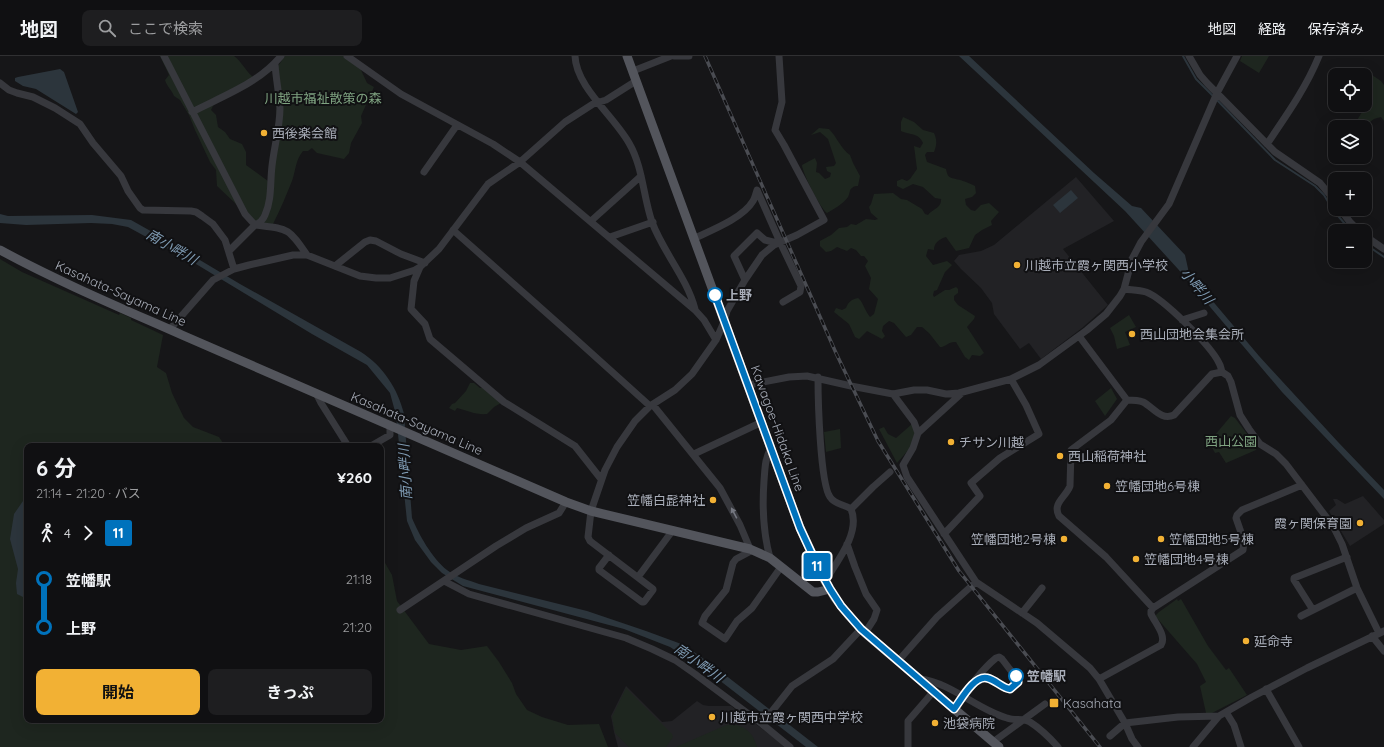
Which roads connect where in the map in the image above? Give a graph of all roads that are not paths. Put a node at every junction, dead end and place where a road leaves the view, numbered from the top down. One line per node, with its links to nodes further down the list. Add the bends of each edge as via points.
1 (164, 56): 18 (street)
2 (282, 56): 12 (street)
3 (347, 56): 19 (street, via 401,94)
4 (575, 56): 17 (street, via 577,72)
5 (627, 56): 13 (main road, Kawagoe-Hidaka Line)
6 (672, 56): 7 (street); 13 (street)
7 (689, 56)
8 (779, 56): 34 (street, via 782,102 775,130 824,220)
9 (1189, 56): 16 (street, via 1200,75)
10 (1237, 56): 16 (street)
11 (1319, 56): 20 (street, via 1292,107)
12 (275, 64): 18 (street, via 241,88); 29 (street, via 280,108 270,195 265,216)
13 (632, 70): 14 (main road, Kawagoe-Hidaka Line)
14 (636, 81): 17 (street); 32 (main road, Kawagoe-Hidaka Line)
15 (0, 83): 37 (street, via 9,90 33,97 55,108 80,124 121,176 140,208 196,212 213,224 225,240)
16 (1217, 93): 20 (street); 43 (street, via 1173,197 1132,259)
17 (599, 103): 21 (street, via 593,104 565,122); 23 (street, via 628,142 636,157)
18 (192, 112): 29 (street, via 245,214)
19 (457, 125): 21 (street); 22 (street)
20 (1267, 144): 24 (street, via 1282,158 1310,175)
21 (520, 162): 26 (street); 30 (street, via 488,184)
22 (424, 172)
23 (641, 176): 26 (street); 27 (street)
24 (1328, 193)
25 (1345, 216): 28 (street)
26 (591, 222): 31 (street)
27 (653, 222): 31 (street); 45 (street)
28 (1352, 224)
29 (255, 225): 37 (street); 38 (street, via 288,231)
30 (453, 230): 39 (street); 60 (street)
31 (610, 238): 45 (street)
32 (695, 238): 34 (street, via 742,213 753,202 757,190); 48 (main road, Kawagoe-Hidaka Line)
33 (1372, 241): 35 (street)
34 (778, 243): 42 (street, via 762,255); 42 (street, via 765,240 757,233 734,256); 44 (street, via 801,286 800,292)
35 (1384, 249)
36 (0, 250): 49 (main road, Kasahata-Sayama Line, via 53,278)
37 (229, 251): 41 (street)
38 (307, 254): 40 (street); 41 (street)
39 (423, 265): 40 (street, via 409,273 383,279 360,276); 40 (street, via 370,240); 69 (street, via 414,281 411,309 425,324 430,339 504,402 575,446)
40 (335, 266)
41 (233, 269): 49 (street, via 214,280)
42 (745, 280): 48 (street, via 727,311)
43 (1124, 289): 47 (street, via 1146,292); 50 (street, via 1106,314)
44 (783, 302)
45 (695, 310): 51 (street)
46 (1204, 313): 47 (street)
47 (1182, 320): 52 (street, via 1208,347 1219,362)
48 (724, 322): 51 (street); 55 (main road, Kawagoe-Hidaka Line)
49 (170, 329): 57 (main road, Kasahata-Sayama Line)
50 (1079, 336): 54 (street, via 1039,365); 59 (street)
51 (716, 340): 60 (street, via 692,374)
52 (1222, 372): 59 (street, via 1212,374 1174,415 1168,417 1162,416 1143,402); 70 (street, via 1231,382 1238,410 1245,424 1260,444 1276,454)
53 (818, 378): 55 (street, via 789,377); 58 (street); 72 (street, via 827,491 835,502)
54 (1012, 379): 56 (street); 75 (street, via 1039,434 1000,458 971,482 984,493)
55 (748, 385): 61 (main road, Kawagoe-Hidaka Line)
56 (964, 392): 58 (street, via 946,394 914,390); 63 (street)
57 (316, 393): 62 (main road, Kasahata-Sayama Line); 64 (street)
58 (893, 394): 63 (street, via 914,422)
59 (1127, 400): 88 (street, via 1111,420 1071,450 1070,486 1057,505 1056,512 1106,557)
60 (651, 405): 67 (street, via 686,448); 69 (street, via 617,447)
61 (762, 422): 66 (main road, Kawagoe-Hidaka Line); 67 (street)
62 (392, 425): 65 (street, via 390,435); 71 (main road, Kasahata-Sayama Line)
63 (918, 433): 75 (street, via 903,465 904,471)
64 (346, 443)
65 (376, 443)
66 (771, 448): 80 (street, via 765,464 762,506 765,539); 85 (main road, Kawagoe-Hidaka Line, via 800,528)
67 (694, 454): 77 (street, one-way to 67, via 720,488)
68 (890, 472): 72 (street)
69 (602, 479): 73 (street)
70 (1302, 485): 79 (street, via 1333,526); 88 (street, via 1242,510 1236,518 1244,540 1243,550)
71 (566, 502): 73 (main road, Kasahata-Sayama Line); 83 (street, via 559,513 526,528)
72 (851, 509): 76 (street, via 854,520)
73 (591, 510): 74 (main road, Kasahata-Sayama Line); 78 (street, via 588,537)
74 (673, 530): 77 (main road, Kasahata-Sayama Line); 82 (street)
75 (944, 534): 84 (street)
76 (847, 544): 85 (street); 93 (street, via 866,594 877,610)
77 (750, 549): 80 (main road, Kasahata-Sayama Line); 81 (street, via 751,551 733,563 726,590 701,622 725,639 737,621 752,608)
78 (609, 555): 82 (street); 82 (street, via 599,570 644,602 653,589)
79 (1346, 557): 87 (street); 90 (street, via 1294,578)
80 (770, 558): 81 (main road, Kasahata-Sayama Line)
81 (781, 567): 85 (main road, Kasahata-Sayama Line, via 813,592 818,592)
82 (638, 577)
83 (445, 580): 89 (street); 108 (street, via 469,594 626,638 652,649 674,660)
84 (976, 582): 91 (street); 96 (street, via 937,617)
85 (828, 585): 93 (main road, Kawagoe-Hidaka Line, via 841,606)
86 (1042, 588): 91 (street)
87 (1357, 588): 90 (street); 94 (street)
88 (1153, 608): 98 (street, via 1151,614 1162,636 1160,645)
89 (400, 610)
90 (1313, 610): 92 (street)
91 (1022, 613): 98 (street, via 1080,659)
92 (1301, 616)
93 (863, 631): 96 (main road, Kawagoe-Hidaka Line); 108 (street, via 833,659 792,686)
94 (1379, 633): 95 (street); 100 (street)
95 (1384, 651)
96 (899, 660): 97 (main road, Kawagoe-Hidaka Line)
97 (920, 679): 101 (main road, Kawagoe-Hidaka Line); 102 (street, via 932,681)
98 (1099, 679): 109 (street)
99 (972, 684): 99 (street, via 988,665 999,657 1018,680 1010,689 987,678); 102 (street)
100 (1266, 689): 105 (street); 118 (street)
101 (934, 691): 104 (main road, Kawagoe-Hidaka Line); 113 (street, via 908,721)
102 (963, 696): 104 (street); 107 (street, via 1008,719)
103 (1045, 704): 107 (street)
104 (954, 709): 111 (main road, Kawagoe-Hidaka Line)
105 (1226, 712): 106 (street); 117 (street, via 1234,725)
106 (1219, 716): 109 (street, via 1174,717); 116 (street)
107 (1024, 719): 111 (street); 114 (street, via 1038,727)
108 (763, 723): 112 (street)
109 (1125, 723): 110 (street); 115 (street)
110 (1110, 736)
111 (996, 745)
112 (790, 747)
113 (908, 747)
114 (1058, 747)
115 (1138, 747)
116 (1193, 747)
117 (1241, 747)
118 (1300, 747)

